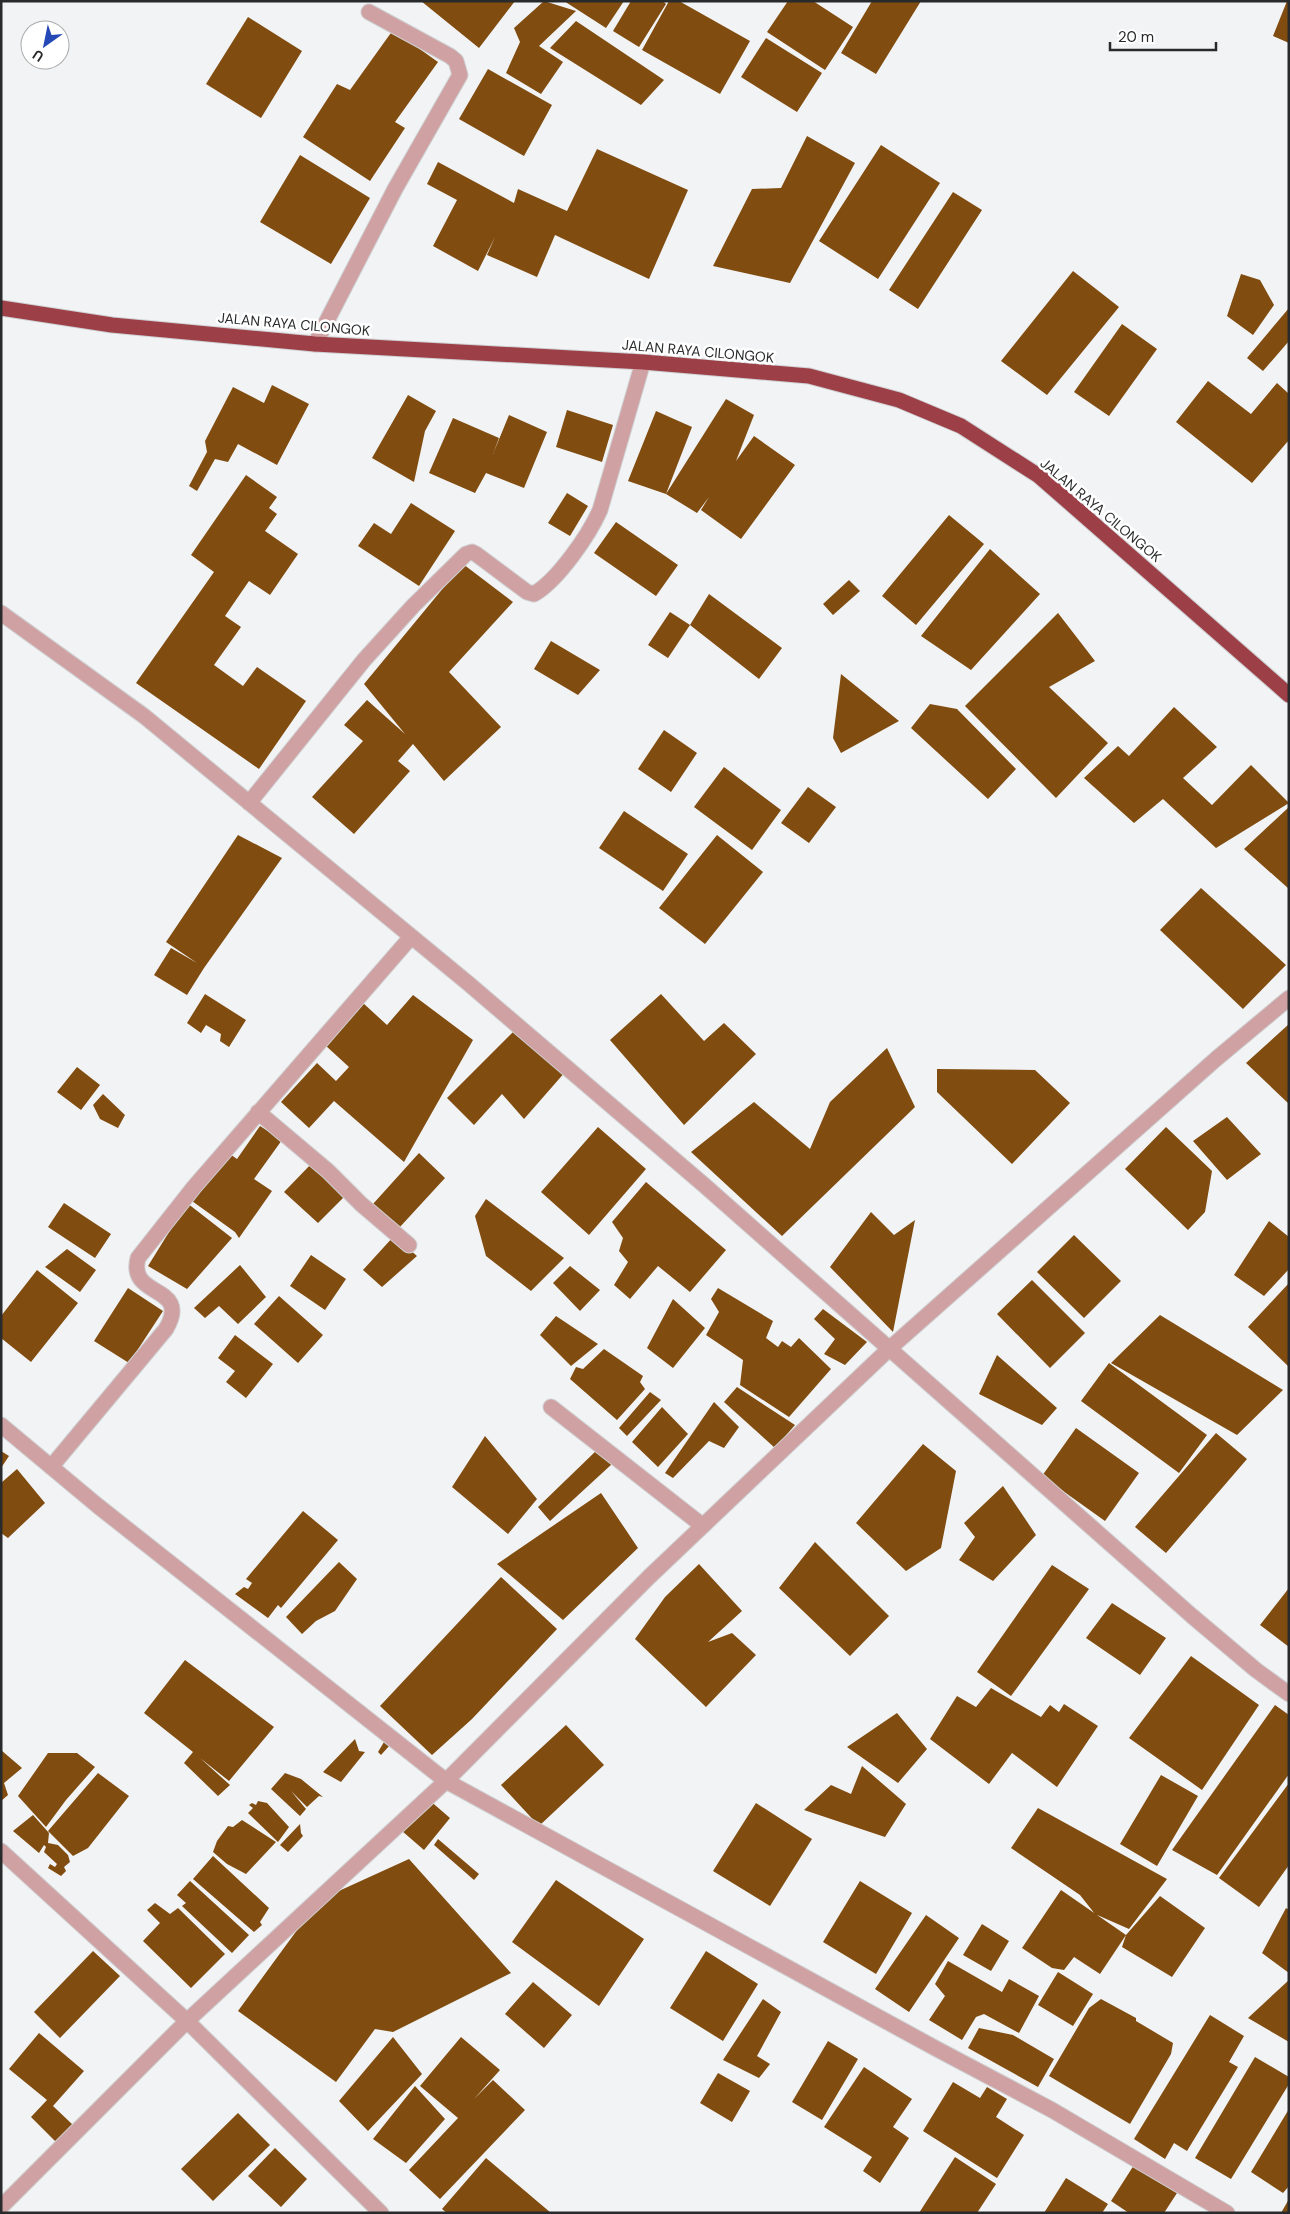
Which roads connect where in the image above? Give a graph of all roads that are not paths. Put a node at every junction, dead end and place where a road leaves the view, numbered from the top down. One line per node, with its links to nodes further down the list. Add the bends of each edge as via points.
1 (370, 12): 3 (street, via 450,56 456,61 460,75 395,189)
2 (1, 308): 3 (highway, JALAN RAYA CILONGOK, via 112,325)
3 (315, 344): 4 (highway, JALAN RAYA CILONGOK)
4 (644, 362): 6 (highway, JALAN RAYA CILONGOK, via 809,376 899,400 961,426 1039,476); 7 (street, via 600,510 592,528 562,567 534,594 476,554 466,554 364,660)
5 (1, 613): 7 (street, via 144,716)
6 (1289, 695)
7 (249, 804): 8 (street)
8 (411, 937): 10 (street); 12 (street, via 604,1099)
9 (1289, 998): 12 (street)
10 (258, 1112): 11 (street); 15 (street, via 138,1258 137,1274 142,1282 170,1302 174,1310 172,1318)
11 (409, 1245)
12 (889, 1350): 16 (street); 17 (street, via 1192,1616)
13 (551, 1407): 16 (street)
14 (1, 1425): 15 (street)
15 (51, 1467): 18 (street)
16 (703, 1526): 18 (street)
17 (1289, 1694)
18 (446, 1781): 20 (street); 23 (street, via 1052,2110)
19 (1, 1851): 20 (street)
20 (187, 2021): 21 (street); 22 (street)
21 (1, 2207)
22 (380, 2213)
23 (1227, 2213)

